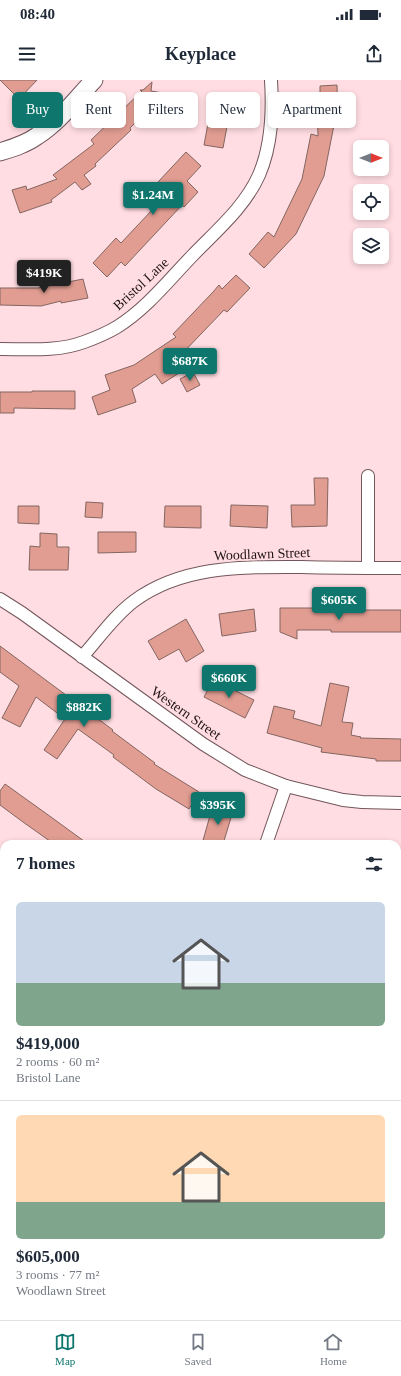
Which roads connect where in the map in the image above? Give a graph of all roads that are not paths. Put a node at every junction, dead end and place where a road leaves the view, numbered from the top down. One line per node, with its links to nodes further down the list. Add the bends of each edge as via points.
1 (94, 80): 3 (street, via 52,125 36,137)
2 (271, 80): 4 (street, Bristol Lane, via 271,123 265,159 253,187 236,210 154,296 117,327 82,343 44,350)
3 (0, 152)
4 (0, 349)
5 (368, 476): 6 (street)
6 (368, 568): 7 (street, Woodlawn Street); 9 (street, Woodlawn Street, via 232,568 184,576 135,601)
7 (401, 568)
8 (0, 599): 9 (street, Western Street)
9 (82, 657): 10 (street, Western Street, via 203,744 245,770)
10 (286, 786): 11 (street, Western Street, via 342,800); 12 (street)
11 (401, 803)
12 (267, 840)

